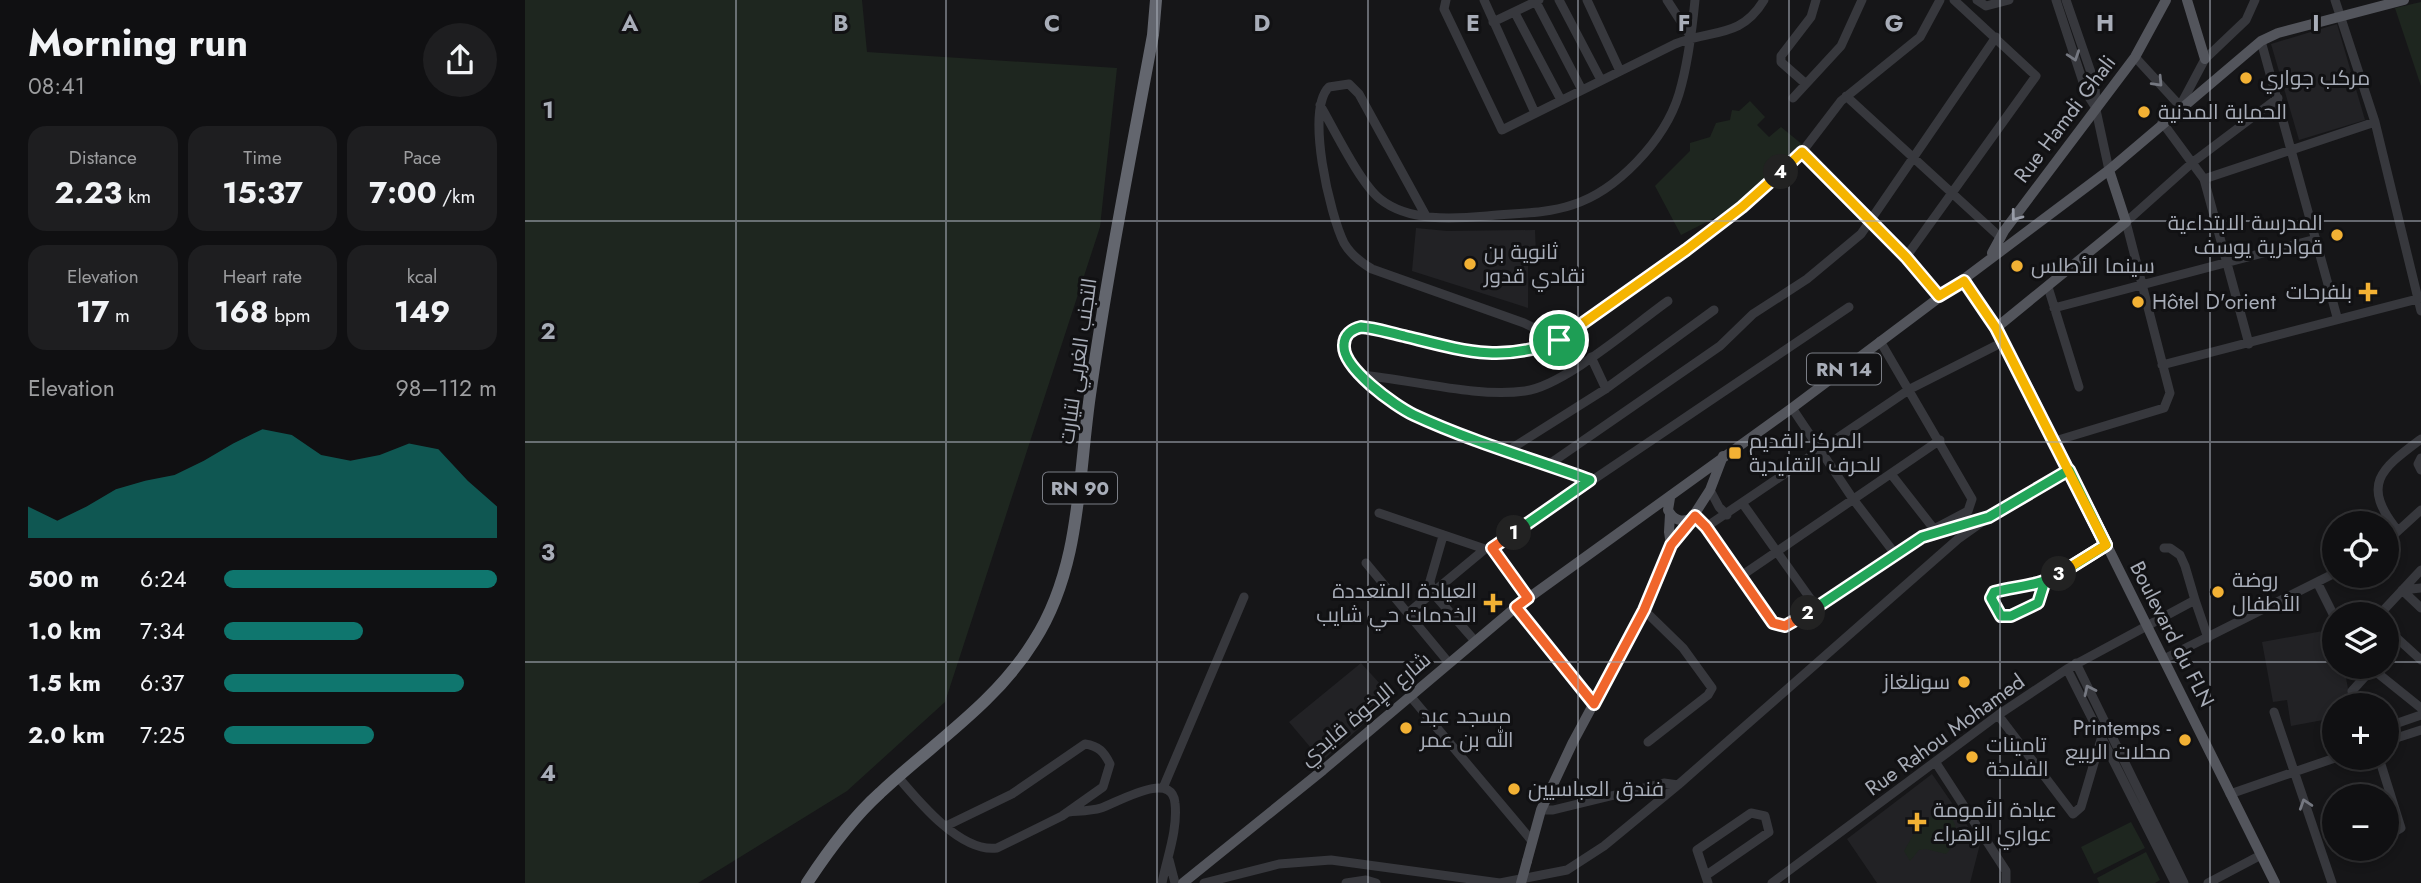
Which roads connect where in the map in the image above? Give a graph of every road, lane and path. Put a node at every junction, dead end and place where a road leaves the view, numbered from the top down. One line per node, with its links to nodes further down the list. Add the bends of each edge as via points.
1 (1156, 0): 163 (highway, التجنب الغربي لتيارت / RN 90, via 1090,398 1073,537 1059,590 1036,638 1007,677 969,718)
2 (1439, 0): 23 (street)
3 (1483, 0): 26 (street)
4 (1559, 0): 33 (street)
5 (1587, 0): 32 (street)
6 (1667, 0): 27 (street)
7 (1695, 0): 27 (street)
8 (1764, 0): 27 (street, via 1747,22 1733,30)
9 (1817, 0): 34 (street, via 1811,17 1781,56 1781,62)
10 (1862, 0): 34 (street, via 1841,46)
11 (1940, 0): 36 (street, via 1920,37)
12 (1954, 0): 28 (street)
13 (1977, 0): 14 (street, via 1986,6)
14 (2009, 0)
15 (2056, 0): 42 (street, one-way to 42)
16 (2066, 0): 42 (street, via 2095,84)
17 (2167, 0): 30 (main road, Rue Hamdi Ghali)
18 (2187, 0): 31 (main road)
19 (2255, 0): 31 (street, via 2246,20)
20 (2335, 0): 25 (street)
21 (1538, 1): 24 (street); 35 (street)
22 (2398, 1): 25 (main road, RN 14)
23 (1445, 4): 43 (street, via 1502,130)
24 (1515, 13): 26 (street); 39 (street)
25 (2341, 16): 29 (main road, RN 14); 45 (street)
26 (1493, 22): 43 (street)
27 (1692, 37): 32 (street); 53 (street, via 1679,95 1669,117 1615,184 1559,209 1460,219)
28 (1996, 37): 48 (street); 52 (street, via 2036,76)
29 (2261, 41): 38 (street); 41 (main road, RN 14)
30 (2136, 57): 41 (street, one-way to 41); 42 (main road, Rue Hamdi Ghali)
31 (2204, 59): 41 (street)
32 (1620, 71): 33 (street)
33 (1601, 80): 35 (street)
34 (1806, 83): 37 (street)
35 (1582, 90): 39 (street)
36 (1846, 96): 47 (street); 48 (street)
37 (1793, 98)
38 (2278, 98): 46 (street); 49 (street)
39 (1561, 100): 43 (street)
40 (1320, 105): 53 (street, via 1371,190 1395,208); 53 (street, via 1329,87 1343,83 1355,89); 73 (street, via 1318,143 1341,234 1353,255 1372,269)
41 (2180, 106): 44 (main road, RN 14)
42 (2096, 110): 50 (street); 56 (main road, Rue Hamdi Ghali, one-way to 56)
43 (1535, 113)
44 (2162, 122): 49 (street); 50 (main road, RN 14)
45 (2375, 122): 46 (street); 65 (street)
46 (2291, 150): 51 (street); 57 (street)
47 (1802, 152): 54 (street); 73 (street, via 1742,207)
48 (1914, 159): 52 (street); 54 (street)
49 (2193, 162): 51 (street); 55 (street)
50 (2109, 170): 55 (main road); 59 (main road, RN 14)
51 (2204, 179): 60 (street)
52 (1951, 191): 56 (street); 58 (street)
53 (1426, 216)
54 (1871, 222): 58 (street); 91 (street, via 1808,279 1752,314 1720,346)
55 (2126, 222): 62 (street); 63 (main road)
56 (2001, 238): 59 (main road, Rue Hamdi Ghali)
57 (2316, 239): 60 (street); 71 (street)
58 (1906, 257): 64 (street)
59 (1989, 258): 61 (main road, RN 14)
60 (2226, 263): 62 (street); 76 (street)
61 (1964, 281): 64 (main road, RN 14); 72 (main road, Boulevard du FLN)
62 (2142, 284): 68 (street); 78 (street)
63 (2048, 287): 68 (street); 72 (main road)
64 (1939, 296): 74 (main road, RN 14)
65 (2420, 298): 70 (street); 71 (street)
66 (1668, 301): 77 (street)
67 (1849, 307): 95 (street)
68 (2054, 308): 80 (street)
69 (1714, 310): 81 (street)
70 (2421, 311)
71 (2337, 317): 76 (street)
72 (1996, 328): 75 (main road, Boulevard du FLN)
73 (1559, 340): 79 (street, via 1521,354 1503,355 1361,327 1348,334 1344,348)
74 (1880, 341): 82 (street); 83 (main road, RN 14)
75 (2003, 342): 82 (street); 86 (main road, Boulevard du FLN)
76 (2249, 344): 78 (street)
77 (1591, 357): 79 (street, via 1527,391 1464,389); 81 (street)
78 (2161, 365): 86 (street, via 2171,393 2164,408)
79 (1360, 375): 87 (street, via 1415,415)
80 (2079, 387)
81 (1606, 388): 87 (street)
82 (1910, 389): 85 (street); 88 (street)
83 (1792, 408): 88 (street); 89 (main road, RN 14)
84 (2421, 439): 102 (street, via 2389,463 2379,488)
85 (1940, 440): 94 (street); 110 (street, via 1972,506)
86 (2055, 441): 92 (main road, Boulevard du FLN)
87 (1509, 450): 91 (street)
88 (1821, 450): 99 (street); 100 (street)
89 (1723, 456): 96 (main road, RN 14); 97 (main road)
90 (2421, 458): 93 (street)
91 (1548, 465): 95 (street)
92 (2069, 470): 108 (street); 115 (main road, Boulevard du FLN)
93 (2421, 470)
94 (1891, 474): 99 (street); 110 (street)
95 (1590, 480): 117 (street)
96 (1679, 490): 97 (main road); 98 (main road)
97 (1703, 494): 105 (street); 106 (main road)
98 (1669, 498): 103 (main road); 107 (main road, شارع الإخوة قايدي)
99 (1853, 499): 118 (street); 119 (street)
100 (1743, 504): 105 (street); 118 (street)
101 (2421, 510): 111 (street)
102 (2385, 511)
103 (1669, 512): 106 (main road, via 1682,521); 107 (main road, شارع الإخوة قايدي); 114 (main road)
104 (1379, 513): 112 (street)
105 (1727, 514): 109 (street)
106 (1695, 515): 109 (street); 114 (main road)
107 (1640, 516): 130 (main road, شارع الإخوة قايدي)
108 (1989, 517): 113 (street); 164 (street, via 1958,539)
109 (1706, 527): 122 (street)
110 (1934, 529): 113 (street)
111 (2399, 530)
112 (1443, 536): 117 (street); 128 (street, via 1430,581)
113 (1922, 537): 119 (street)
114 (1671, 545): 137 (main road)
115 (2106, 545): 125 (street); 139 (main road, Boulevard du FLN)
116 (2164, 548): 131 (street, via 2179,555)
117 (1489, 549): 128 (street); 130 (street)
118 (1776, 552): 122 (street); 135 (street)
119 (1896, 555): 135 (street)
120 (1366, 564): 138 (street)
121 (2421, 570): 127 (street)
122 (1741, 576): 135 (street, via 1773,623 1785,626)
123 (2322, 580): 124 (street)
124 (2317, 582): 132 (street); 140 (street)
125 (2044, 584): 125 (street, via 1994,592 1991,598 1996,611 2011,616 2038,603)
126 (2421, 588): 127 (street)
127 (2402, 590): 133 (street); 136 (street)
128 (1432, 592): 138 (street); 142 (street)
129 (1244, 597): 165 (street)
130 (1528, 598): 134 (main road, شارع الإخوة قايدي)
131 (2195, 600): 139 (street, Rue Rahou Mohamed); 140 (street)
132 (2327, 602)
133 (2391, 602)
134 (1516, 607): 142 (main road, شارع الإخوة قايدي); 150 (street)
135 (1817, 608)
136 (2421, 608)
137 (1644, 610): 150 (main road); 159 (street, via 1683,648 1712,688)
138 (1408, 613): 145 (street)
139 (2145, 626): 143 (main road, Boulevard du FLN); 146 (street, Rue Rahou Mohamed)
140 (2208, 638): 143 (street)
141 (2399, 640): 144 (street)
142 (1475, 641): 145 (main road, شارع الإخوة قايدي)
143 (2164, 659): 166 (main road, Boulevard du FLN)
144 (2421, 660)
145 (1449, 663): 149 (main road, شارع الإخوة قايدي)
146 (2076, 663): 147 (street, Rue Rahou Mohamed); 185 (street, one-way to 146)
147 (2067, 669): 153 (street, Rue Rahou Mohamed); 157 (street)
148 (2385, 679): 151 (street)
149 (1411, 697): 170 (street); 177 (main road, شارع الإخوة قايدي)
150 (1594, 704): 167 (main road)
151 (2421, 708)
152 (2274, 712): 162 (street)
153 (1998, 715): 157 (street, via 2073,814 2081,807); 161 (street, Rue Rahou Mohamed)
154 (2421, 715): 155 (street)
155 (2399, 723)
156 (2421, 730): 158 (street)
157 (2102, 736): 184 (street)
158 (2399, 737)
159 (1648, 742)
160 (2322, 762): 162 (street)
161 (1936, 763): 182 (street, Rue Rahou Mohamed); 183 (street, via 2005,871)
162 (2295, 770): 166 (street); 188 (street, one-way to 162)
163 (898, 777): 169 (street); 174 (highway, التجنب الغربي لتيارت / RN 90, via 841,834)
164 (1678, 785): 167 (street, via 1664,783); 178 (street, via 1583,860 1567,870 1530,879 1500,883 1331,860 1279,864)
165 (1163, 788): 168 (street, via 1148,789 1099,809); 171 (street, via 1175,804)
166 (2230, 794): 172 (main road, Boulevard du FLN)
167 (1541, 810): 170 (main road)
168 (1067, 812): 169 (street, via 987,850); 169 (street, via 1103,788 1109,777 1110,764 1096,746 1085,744 1012,794)
169 (946, 826)
170 (1532, 841): 181 (main road, bridge)
171 (1168, 855): 175 (street); 176 (street)
172 (2261, 855): 186 (street); 187 (main road, Boulevard du FLN)
173 (1708, 879): 173 (street, via 1769,832 1765,816 1751,813 1697,850)
174 (807, 883)
175 (1162, 883)
176 (1175, 883)
177 (1183, 883)
178 (1204, 883)
179 (1346, 883): 180 (street)
180 (1376, 883)
181 (1521, 883)
182 (1772, 883)
183 (2006, 883)
184 (2175, 883)
185 (2184, 883)
186 (2209, 883)
187 (2275, 883)
188 (2332, 883)

